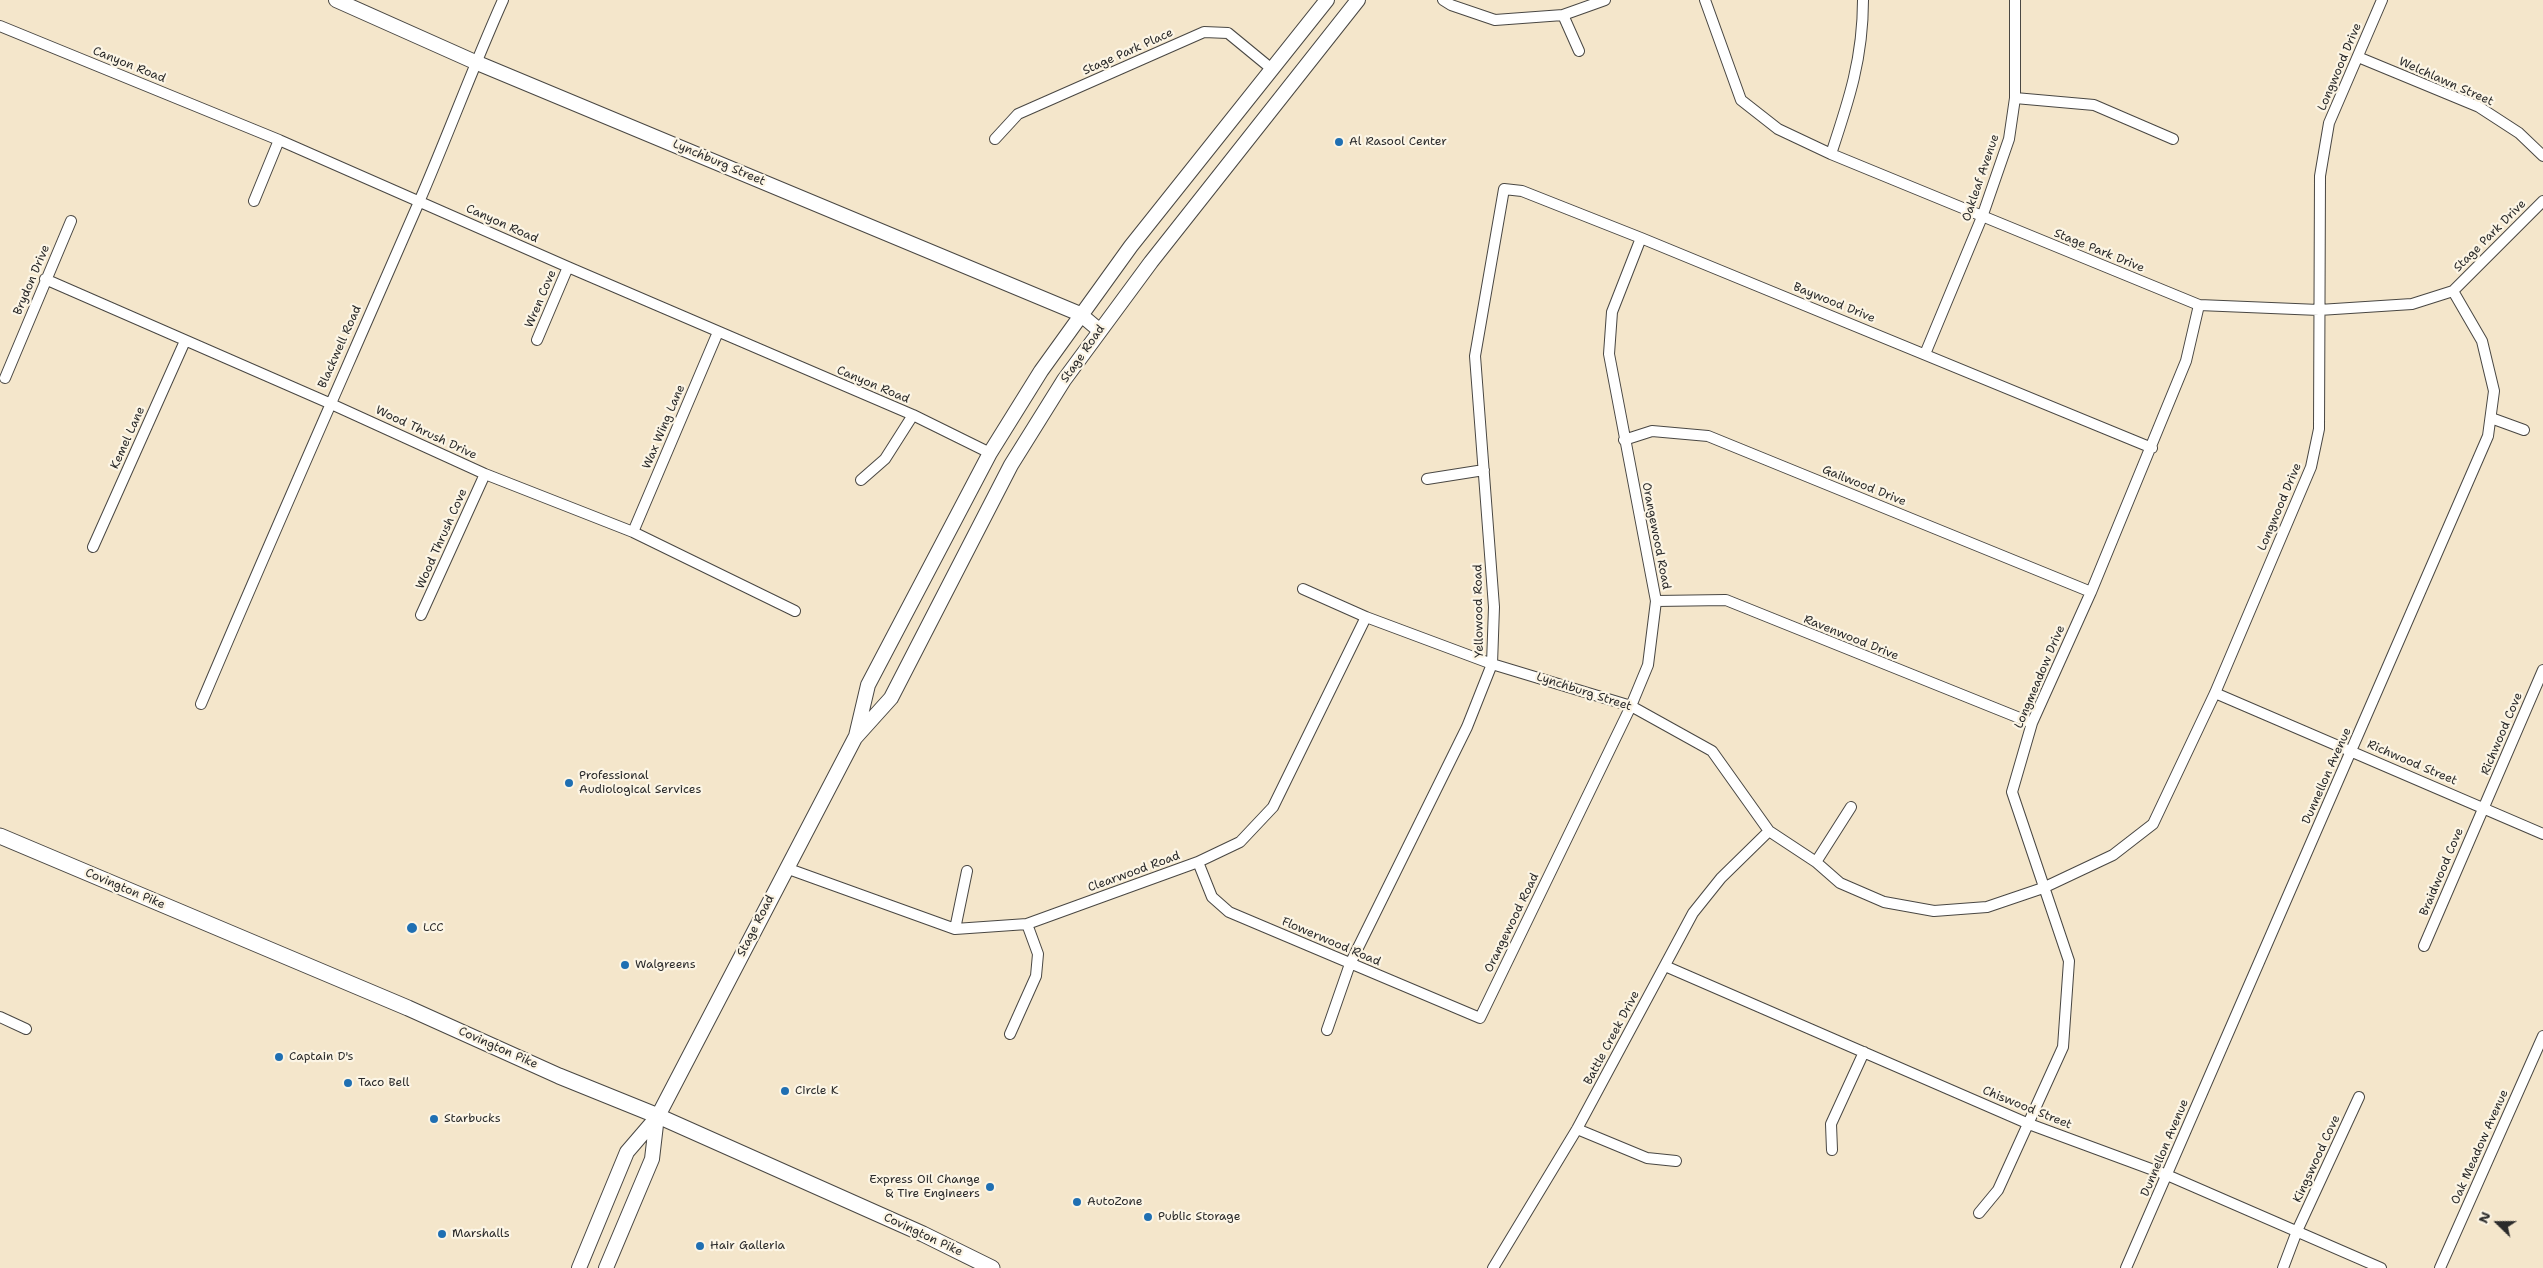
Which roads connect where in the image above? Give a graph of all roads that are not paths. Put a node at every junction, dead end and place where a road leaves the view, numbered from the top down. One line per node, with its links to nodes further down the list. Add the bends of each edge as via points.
1 (336, 0): 15 (main road, Lynchburg Street)
2 (503, 0): 15 (street, Blackwell Road)
3 (1327, 0): 16 (main road, Stage Road)
4 (1358, 0): 36 (main road, Stage Road)
5 (1443, 0): 11 (street, via 1495,20)
6 (1605, 0): 11 (street)
7 (1705, 0): 21 (street, Stage Park Drive, via 1741,100 1778,129)
8 (1863, 0): 21 (street, via 1863,34 1855,83)
9 (2015, 0): 17 (street, Oakleaf Avenue)
10 (2382, 0): 14 (street, Longwood Drive)
11 (1563, 15): 13 (street)
12 (0, 26): 20 (street, Canyon Road)
13 (1579, 51)
14 (2358, 57): 22 (street, Welchlawn Street, via 2479,107 2518,133); 34 (street, Longwood Drive, via 2329,123 2320,176)
15 (476, 62): 24 (street, Blackwell Road); 35 (main road, Lynchburg Street)
16 (1272, 70): 18 (street, Stage Park Place, via 1228,33 1204,32 1018,114); 35 (main road, Stage Road)
17 (2015, 98): 19 (street, via 2094,105); 27 (street, Oakleaf Avenue, via 2009,139)
18 (995, 139)
19 (2173, 139)
20 (279, 140): 24 (street, Canyon Road); 25 (street)
21 (1831, 154): 27 (street, Stage Park Drive)
22 (2543, 156)
23 (1504, 189): 29 (street, Baywood Drive, via 1522,191); 49 (street, Yellowood Road, via 1475,356)
24 (419, 200): 30 (street, Canyon Road); 42 (street, Blackwell Road)
25 (254, 201)
26 (2543, 202): 32 (street, Stage Park Drive)
27 (1982, 217): 33 (street, Stage Park Drive); 40 (street, Oakleaf Avenue)
28 (71, 221): 31 (street, Brydon Drive)
29 (1641, 238): 40 (street, Baywood Drive); 46 (street, Orangewood Road, via 1612,312 1609,354)
30 (568, 267): 37 (street, Canyon Road); 39 (street, Wren Cove)
31 (45, 280): 38 (street, Wood Thrush Drive); 41 (street, Brydon Drive)
32 (2453, 291): 34 (street, Stage Park Drive, via 2412,304); 44 (street, Dunnellon Avenue, via 2482,340 2494,391)
33 (2199, 305): 34 (street, Stage Park Drive); 47 (street, Longmeadow Drive, via 2186,362)
34 (2319, 310): 63 (street, Longwood Drive, via 2319,430 2311,468)
35 (1080, 314): 36 (main road, Lynchburg Street); 48 (main road, Stage Road, via 1040,370)
36 (1099, 330): 67 (main road, Stage Road, via 1012,465 891,698)
37 (718, 332): 43 (street, Canyon Road); 53 (street, Wax Wing Lane)
38 (185, 340): 42 (street, Wood Thrush Drive); 54 (street, Kemel Lane)
39 (536, 340)
40 (1925, 354): 47 (street, Baywood Drive)
41 (5, 378)
42 (329, 403): 50 (street, Wood Thrush Drive); 64 (street, Blackwell Road)
43 (913, 415): 48 (street, Canyon Road); 52 (street, via 885,460)
44 (2491, 418): 45 (street); 68 (street, Dunnellon Avenue, via 2488,436)
45 (2524, 430)
46 (1624, 440): 56 (street, Gailwood Drive, via 1652,431 1708,436); 57 (street, Orangewood Road)
47 (2152, 448): 56 (street, Longmeadow Drive)
48 (990, 453): 67 (main road, Stage Road, via 868,685)
49 (1484, 470): 51 (street); 61 (street, Yellowood Road, via 1494,607)
50 (484, 474): 53 (street, Wood Thrush Drive); 59 (street, Wood Thrush Cove)
51 (1427, 479)
52 (861, 480)
53 (633, 532): 58 (street, Wood Thrush Drive)
54 (93, 547)
55 (1303, 589): 60 (street, Lynchburg Street)
56 (2091, 592): 66 (street, Longmeadow Drive)
57 (1656, 601): 65 (street, Orangewood Road, via 1648,665); 66 (street, Ravenwood Drive, via 1726,600)
58 (795, 611)
59 (422, 614)
60 (1366, 617): 61 (street, Lynchburg Street); 74 (street, Clearwood Road, via 1273,806 1240,842)
61 (1492, 664): 65 (street, Lynchburg Street); 82 (street, Yellowood Road, via 1467,727)
62 (2543, 670): 70 (street, Richwood Cove)
63 (2215, 693): 68 (street, Richwood Street); 78 (street, Longwood Drive, via 2153,824 2113,855)
64 (201, 704)
65 (1631, 706): 71 (street, Lynchburg Street, via 1712,751); 85 (street, Orangewood Road)
66 (2032, 723): 78 (street, Longmeadow Drive, via 2012,792)
67 (855, 738): 76 (main road, Stage Road)
68 (2352, 750): 70 (street, Richwood Street); 97 (street, Dunnellon Avenue)
69 (1851, 807): 75 (street)
70 (2484, 807): 72 (street, Richwood Street); 81 (street, Braidwood Cove)
71 (1769, 831): 75 (street, Lynchburg Street); 83 (street, Battle Creek Drive, via 1721,878 1693,912)
72 (2543, 834)
73 (0, 836): 92 (main road, Covington Pike)
74 (1198, 862): 79 (street, Clearwood Road); 82 (street, Flowerwood Road, via 1212,897 1229,912)
75 (1816, 862): 78 (street, Lynchburg Street, via 1840,883 1884,902 1934,912 1987,907)
76 (786, 868): 80 (street, Clearwood Road); 92 (main road, Stage Road)
77 (966, 871): 80 (street)
78 (2043, 888): 93 (street, Longmeadow Drive, via 2069,961 2068,980 2064,1047)
79 (1027, 924): 80 (street, Clearwood Road); 88 (street, via 1038,954 1036,976)
80 (955, 929)
81 (2424, 946)
82 (1350, 964): 85 (street, Flowerwood Road); 87 (street, Yellowood Road)
83 (1666, 966): 90 (street, Chiswood Street); 94 (street, Battle Creek Drive)
84 (0, 1017): 86 (street)
85 (1480, 1018)
86 (26, 1029)
87 (1327, 1030)
88 (1010, 1034)
89 (2543, 1036): 107 (street, Oak Meadow Avenue)
90 (1864, 1052): 93 (street, Chiswood Street); 95 (street, via 1831,1124)
91 (2359, 1097): 99 (street, Kingswood Cove)
92 (658, 1116): 100 (main road, Stage Road, via 627,1152); 101 (main road, Stage Road, via 652,1158); 102 (main road, Covington Pike)
93 (2029, 1124): 97 (street, Chiswood Street); 98 (street, Longmeadow Drive, via 1998,1190)
94 (1577, 1128): 96 (street, via 1647,1158); 103 (street, Battle Creek Drive)
95 (1832, 1150)
96 (1676, 1161)
97 (2167, 1175): 99 (street, Chiswood Street); 104 (street, Dunnellon Avenue)
98 (1980, 1213)
99 (2298, 1231): 105 (street, Kingswood Cove); 106 (street, Chiswood Street)
100 (579, 1268)
101 (606, 1268)
102 (992, 1268)
103 (1493, 1268)
104 (2126, 1268)
105 (2283, 1268)
106 (2381, 1268)
107 (2440, 1268)

